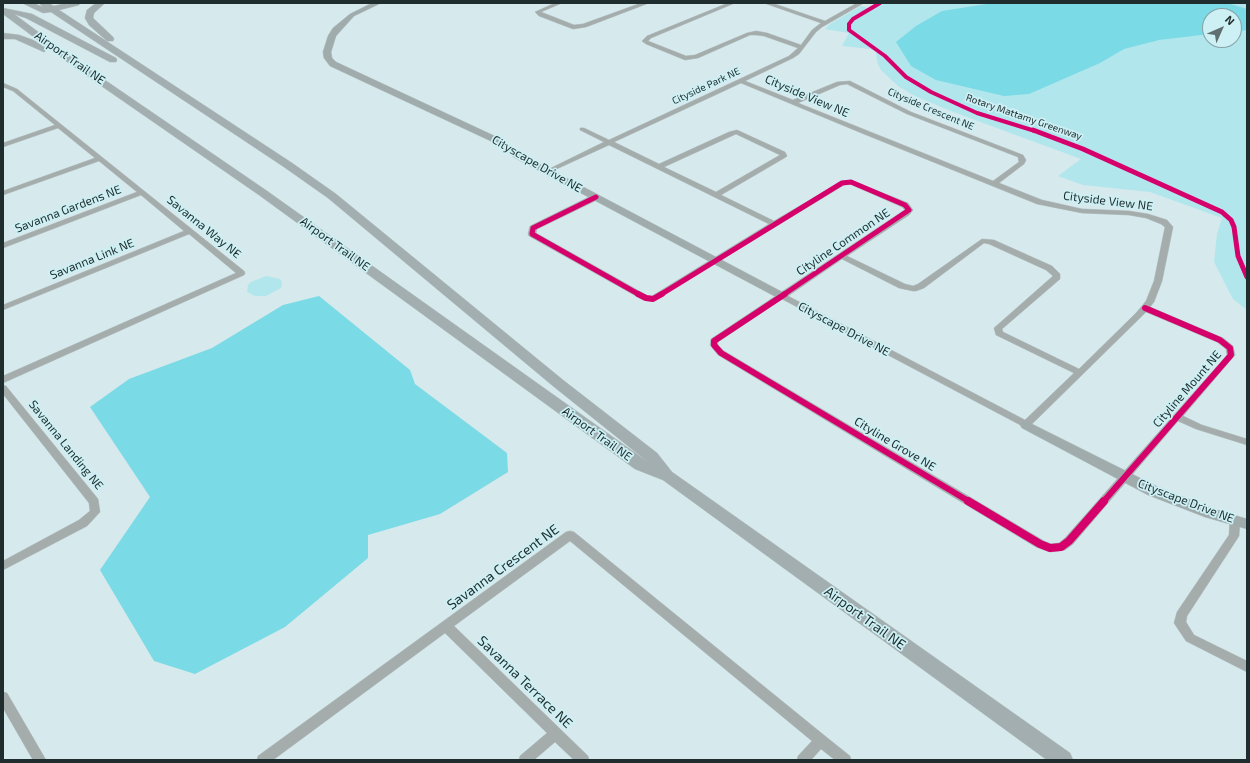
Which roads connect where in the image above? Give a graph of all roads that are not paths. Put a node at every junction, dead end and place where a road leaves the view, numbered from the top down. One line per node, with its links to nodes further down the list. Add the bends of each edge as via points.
1 (62, 3): 10 (main road)
2 (76, 3): 10 (main road)
3 (101, 3): 19 (main road, via 90,12 89,18 92,23)
4 (378, 3): 27 (street, Cityscape Drive NE, via 352,14 336,30 327,52 333,64 498,140 518,156)
5 (559, 3): 6 (street, via 538,12 573,27 584,26)
6 (646, 3)
7 (732, 3): 15 (street, via 649,37 645,41 684,58 696,57 752,33 765,34)
8 (767, 3): 13 (street)
9 (857, 3): 13 (street, Cityside Park NE)
10 (40, 6): 11 (main road); 11 (main road); 19 (main road, Airport Trail NE)
11 (12, 14): 12 (main road); 16 (main road, Airport Trail NE); 19 (main road)
12 (3, 22)
13 (825, 23): 15 (street, Cityside Park NE, via 814,31)
14 (3, 36): 16 (main road, via 30,42)
15 (802, 47): 17 (street, Cityside Park NE, via 791,57)
16 (78, 65): 47 (main road, Airport Trail NE, via 263,193 640,465)
17 (741, 81): 20 (street, Cityside View NE); 23 (street, Cityside Park NE)
18 (3, 84): 21 (street, Savanna Way NE, via 15,90)
19 (181, 95): 47 (main road, Airport Trail NE, via 332,196 558,383 652,457)
20 (794, 102): 28 (street, Cityside View NE); 28 (street, Cityside Crescent NE, via 839,83 851,83 909,113 1021,156 1022,163)
21 (59, 126): 24 (street); 25 (street, Savanna Way NE)
22 (582, 129): 23 (street)
23 (609, 143): 26 (street); 27 (street, Cityside Park NE)
24 (3, 145)
25 (99, 159): 29 (street); 30 (street, Savanna Way NE)
26 (659, 167): 31 (street); 31 (street, via 737,132 784,153 784,156)
27 (548, 172): 32 (street, Cityscape Drive NE)
28 (993, 184): 40 (street, Cityside View NE, via 1052,206 1091,212 1129,213 1148,216 1168,224 1158,281)
29 (3, 193)
30 (141, 193): 34 (street, Savanna Way NE); 35 (street, Savanna Gardens NE)
31 (716, 196): 33 (street)
32 (596, 197): 37 (street, Cityscape Drive NE); 37 (street, via 533,228 532,234 646,298 653,299)
33 (774, 224): 36 (street, Cityline Common NE, via 842,182 851,182 905,205 909,210); 37 (street)
34 (190, 231): 39 (street, Savanna Link NE); 42 (street, Savanna Way NE, via 241,273)
35 (3, 246)
36 (841, 256): 38 (street, Cityline Common NE); 41 (street, via 913,289 921,286 982,241 991,242 1049,268 1057,277 998,328 1005,336)
37 (715, 260): 38 (street, Cityscape Drive NE)
38 (782, 296): 45 (street, Cityscape Drive NE); 48 (street, Cityline Grove NE, via 717,339 714,342 717,349 1040,544 1056,549 1067,544)
39 (3, 308)
40 (1145, 308): 41 (street, Cityside View NE); 44 (street, Cityline Mount NE, via 1220,340 1232,351)
41 (1080, 373): 45 (street, Cityside View NE)
42 (3, 380)
43 (3, 388): 50 (street, Savanna Landing NE, via 94,502 95,512 83,523)
44 (1177, 417): 46 (street, via 1199,427); 48 (street, Cityline Mount NE)
45 (1026, 425): 48 (street, Cityscape Drive NE)
46 (1247, 442)
47 (668, 476): 62 (main road, Airport Trail NE)
48 (1125, 477): 49 (street, Cityscape Drive NE, via 1178,501)
49 (1241, 522): 52 (street, via 1181,615 1180,623 1190,638)
50 (3, 566)
51 (446, 626): 54 (street, Savanna Terrace NE); 55 (street, Savanna Crescent NE, via 570,535); 57 (street, Savanna Crescent NE)
52 (1247, 667)
53 (3, 697): 56 (street)
54 (556, 734): 58 (street); 59 (street, Savanna Terrace NE)
55 (821, 740): 60 (street); 61 (street, Savanna Crescent NE)
56 (40, 760)
57 (263, 760)
58 (526, 760)
59 (583, 760)
60 (803, 760)
61 (845, 760)
62 (1063, 760)

